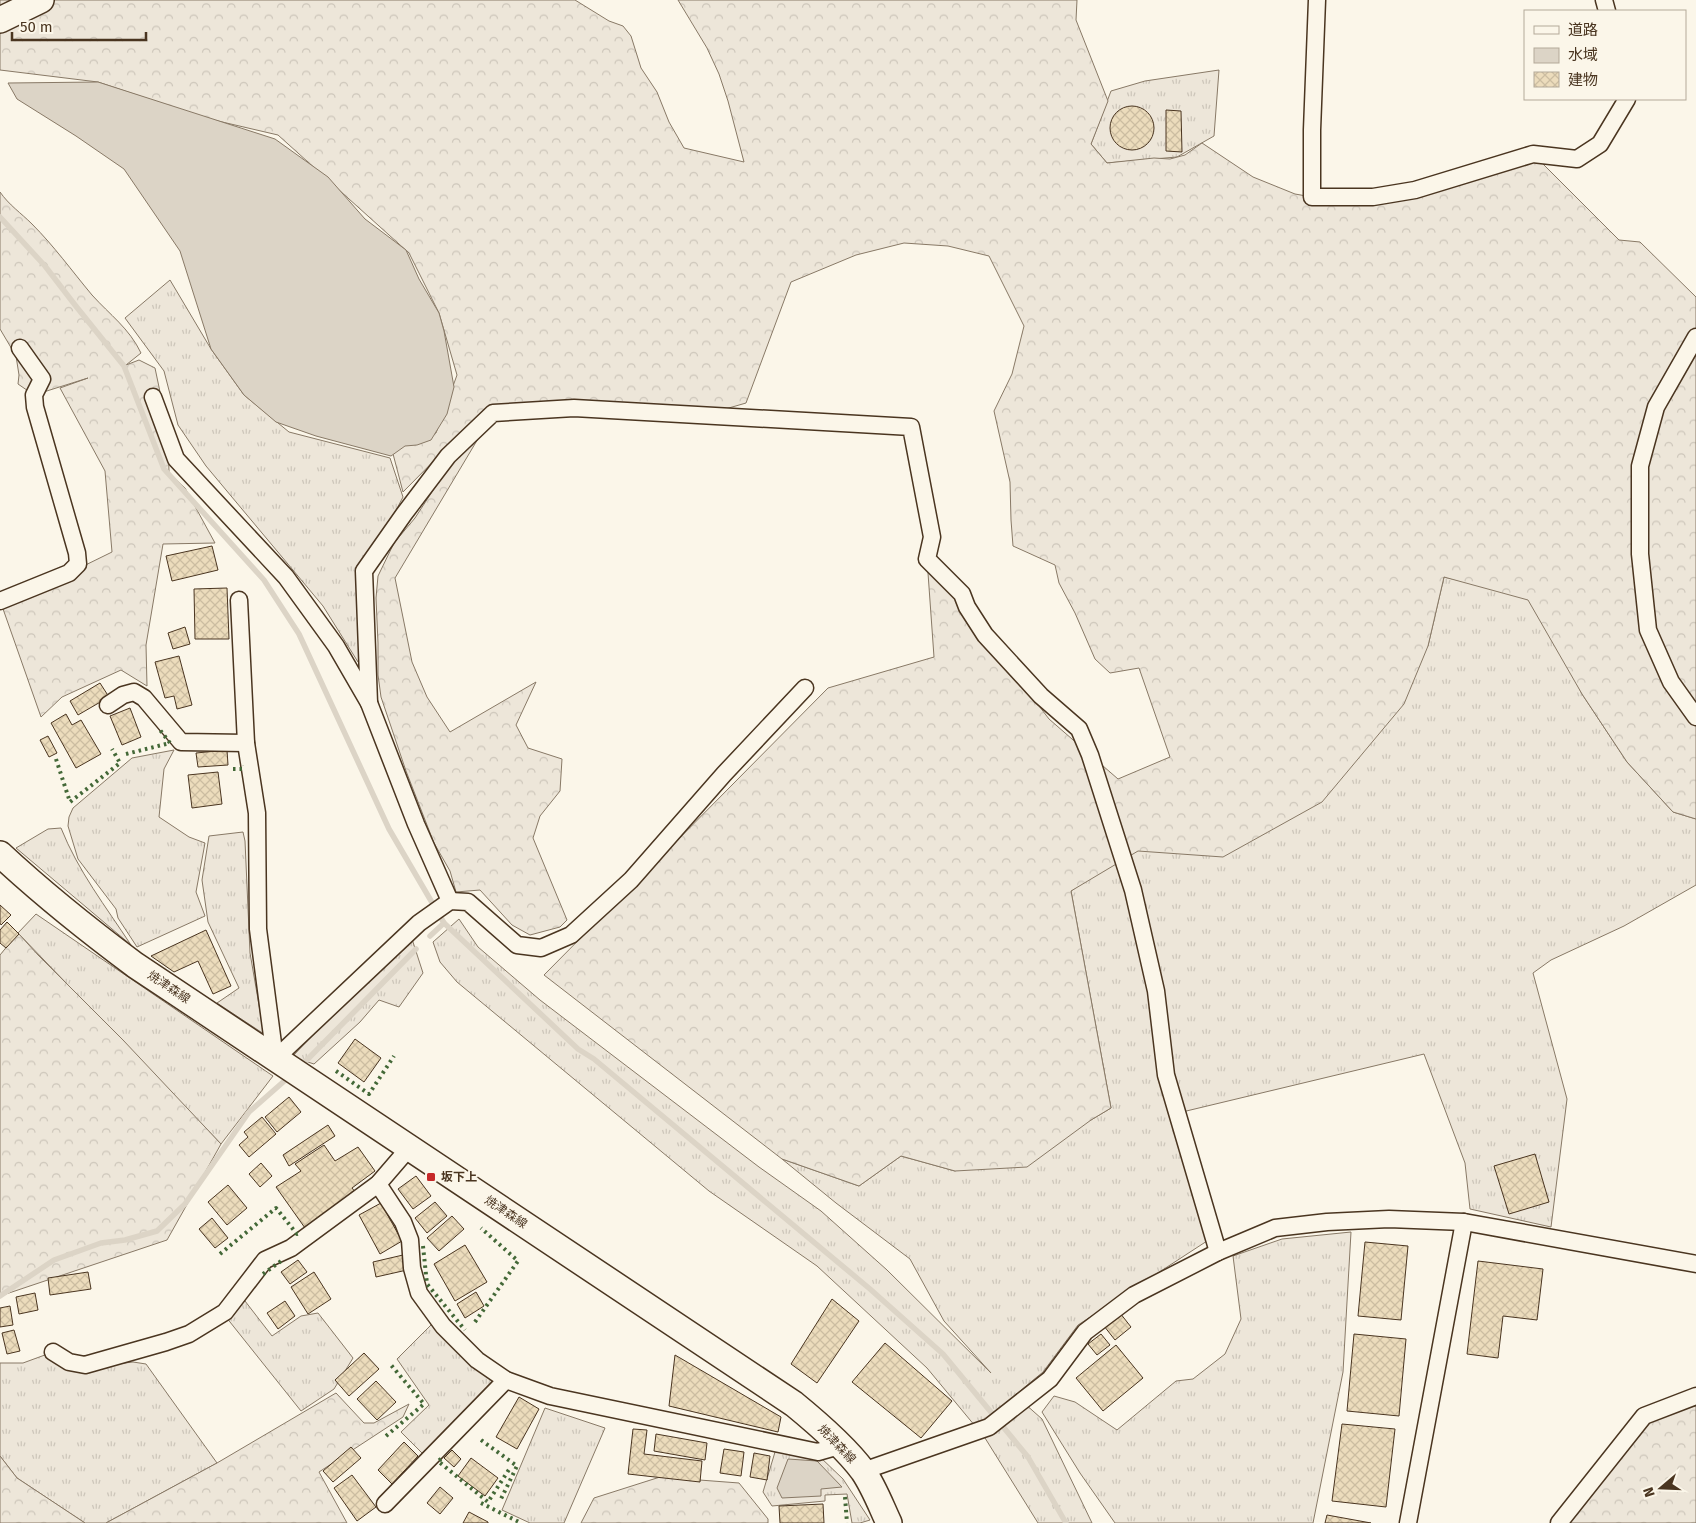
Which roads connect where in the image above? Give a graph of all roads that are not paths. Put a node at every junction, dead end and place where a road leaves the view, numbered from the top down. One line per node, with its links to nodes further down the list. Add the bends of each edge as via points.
1 (41, 0): 3 (main road)
2 (1317, 0): 4 (street, via 1312,197 1374,197 1415,190 1533,154 1577,159 1600,144)
3 (0, 20)
4 (1626, 100)
5 (1696, 337): 13 (street, via 1656,407 1640,466 1640,554 1648,630 1672,682)
6 (20, 348): 9 (street, via 42,379 34,395 34,407 78,553 78,564 69,573)
7 (153, 397): 11 (street, via 176,459 286,577 336,646)
8 (239, 600): 14 (street)
9 (0, 601)
10 (805, 688): 16 (street, via 631,880 570,935 541,948 517,946 468,902)
11 (369, 702): 16 (street); 21 (street, via 364,571 448,456 493,413 574,408 911,427 932,538 927,560 962,594 985,635 1041,696 1079,729 1090,755 1133,890 1156,991 1166,1075)
12 (108, 706): 14 (street, via 123,694 134,692 144,698 181,742)
13 (1696, 717)
14 (246, 743): 17 (street, via 257,813 258,929)
15 (0, 854): 17 (main road, 焼津森線, via 89,931)
16 (447, 903): 17 (street, via 419,923)
17 (280, 1062): 18 (main road, 焼津森線)
18 (409, 1148): 19 (street); 26 (main road, 焼津森線, via 794,1404)
19 (378, 1184): 23 (street, via 291,1248 265,1260 225,1312 189,1334 85,1365 69,1362); 24 (street, via 403,1222 410,1240 412,1268 419,1293 443,1326 477,1360)
20 (1464, 1222): 21 (street, via 1389,1219 1275,1228); 22 (street); 30 (street)
21 (1218, 1252): 27 (street, via 1134,1295 1085,1332 1050,1379 989,1427)
22 (1696, 1264)
23 (53, 1352)
24 (506, 1380): 26 (street, via 550,1396 818,1452); 28 (street)
25 (1696, 1396): 31 (street, via 1644,1416)
26 (839, 1446): 27 (main road, 焼津森線)
27 (863, 1471): 29 (main road, 焼津森線)
28 (385, 1504)
29 (889, 1523)
30 (1408, 1523)
31 (1559, 1523)

